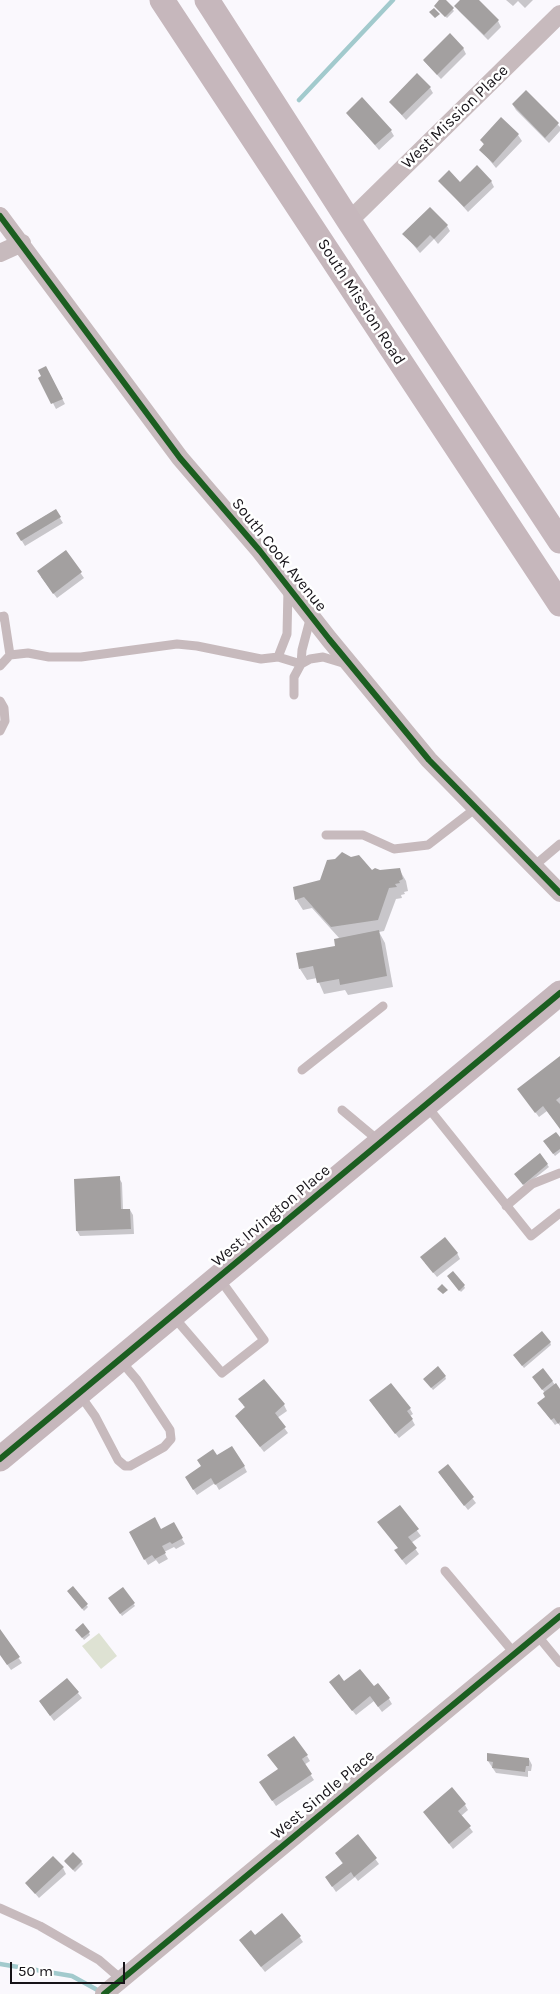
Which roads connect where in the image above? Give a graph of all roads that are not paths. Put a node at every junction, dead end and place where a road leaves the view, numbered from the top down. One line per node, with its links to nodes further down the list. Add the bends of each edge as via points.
1 (162, 0): 9 (main road, South Mission Road)
2 (208, 0): 5 (main road)
3 (560, 14): 5 (street, West Mission Place)
4 (0, 216): 6 (street, South Cook Avenue)
5 (349, 221): 8 (main road)
6 (22, 244): 7 (street); 11 (street, South Cook Avenue, via 180,458)
7 (0, 254)
8 (466, 398): 9 (main road); 10 (main road)
9 (435, 414): 12 (main road, South Mission Road)
10 (560, 541)
11 (288, 586): 14 (street, South Cook Avenue); 16 (lane, via 287,634)
12 (560, 604)
13 (0, 616): 15 (lane, via 4,616)
14 (311, 616): 17 (lane); 18 (street, South Cook Avenue)
15 (10, 655): 16 (lane, via 28,653 80,657 176,644 261,659); 19 (lane)
16 (278, 658): 17 (lane)
17 (301, 664): 18 (lane, via 323,657); 20 (lane, via 294,677)
18 (350, 665): 23 (street, South Cook Avenue, via 429,760)
19 (0, 666)
20 (294, 695)
21 (0, 701): 22 (lane, via 5,721)
22 (0, 731)
23 (476, 808): 24 (lane, via 428,845 394,849 363,835); 26 (street, South Cook Avenue)
24 (326, 835)
25 (560, 844): 26 (lane)
26 (534, 866): 27 (street, South Cook Avenue)
27 (560, 894)
28 (560, 993): 31 (main road, West Irvington Place)
29 (383, 1006): 30 (lane)
30 (302, 1070)
31 (426, 1105): 33 (main road, West Irvington Place); 35 (lane)
32 (342, 1110): 33 (lane)
33 (381, 1142): 37 (main road, West Irvington Place)
34 (560, 1173): 35 (lane, via 532,1184)
35 (506, 1206): 36 (lane, via 531,1236)
36 (560, 1213)
37 (219, 1277): 38 (main road, West Irvington Place); 38 (lane, via 264,1340 222,1373)
38 (173, 1316): 39 (main road, West Irvington Place)
39 (120, 1359): 40 (main road, West Irvington Place); 40 (lane, via 170,1430 171,1439 164,1447 125,1466 118,1460 95,1416)
40 (79, 1394): 41 (main road, West Irvington Place)
41 (0, 1459)
42 (445, 1571): 45 (lane)
43 (560, 1616): 44 (street, West Sindle Place)
44 (538, 1635): 45 (street, West Sindle Place); 46 (lane)
45 (514, 1654): 48 (street, West Sindle Place)
46 (560, 1663)
47 (0, 1908): 48 (lane, via 40,1926 99,1960)
48 (121, 1979): 49 (street, West Sindle Place)
49 (104, 1994)

